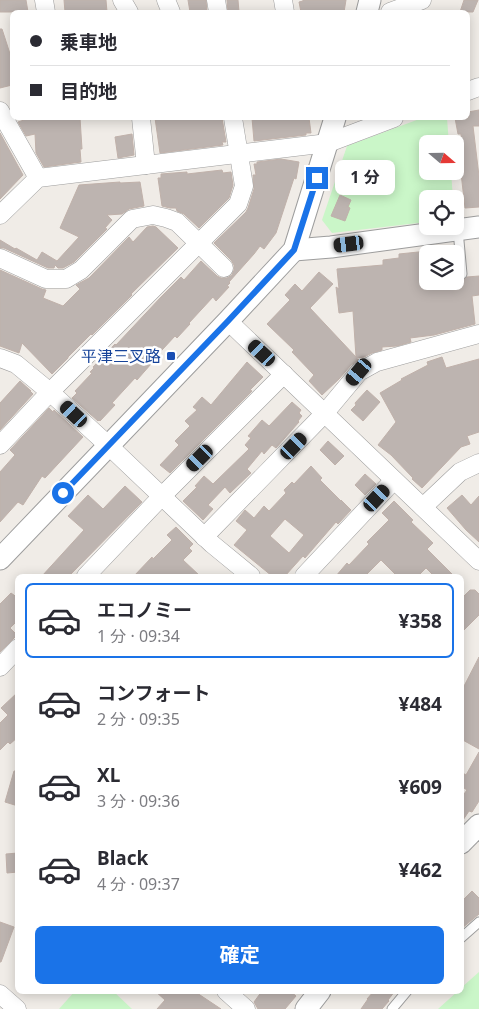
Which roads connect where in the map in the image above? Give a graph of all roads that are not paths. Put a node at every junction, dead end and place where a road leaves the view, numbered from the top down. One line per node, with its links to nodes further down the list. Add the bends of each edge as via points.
1 (422, 0): 2 (street)
2 (395, 10)
3 (3, 110): 11 (street)
4 (141, 120): 10 (street)
5 (234, 120): 9 (street)
6 (334, 120): 8 (street)
7 (389, 120): 8 (street)
8 (328, 143): 9 (street); 15 (street)
9 (240, 154): 10 (street); 14 (street, via 244,186 238,204)
10 (146, 165): 11 (street)
11 (38, 178): 12 (street)
12 (0, 215)
13 (469, 228): 15 (street); 17 (lane)
14 (199, 243): 16 (street, via 177,222 153,216 132,219 81,270 66,279 46,279); 18 (street); 23 (street)
15 (294, 250): 19 (street)
16 (0, 258)
17 (464, 261)
18 (224, 268)
19 (228, 321): 22 (street); 26 (street)
20 (479, 334): 24 (street, via 377,362 359,372)
21 (0, 358): 23 (street, via 16,364)
22 (284, 374): 24 (street); 29 (street)
23 (50, 392): 25 (street); 26 (street)
24 (324, 414): 28 (street); 31 (street)
25 (0, 445)
26 (109, 446): 29 (street); 32 (street)
27 (479, 463): 30 (street, via 460,472)
28 (394, 480): 30 (street); 36 (street)
29 (162, 496): 31 (street); 34 (street)
30 (423, 508): 33 (street)
31 (204, 536): 35 (street)
32 (0, 559)
33 (479, 561)
34 (88, 574)
35 (249, 574)
36 (306, 574)
37 (15, 651): 38 (street)
38 (0, 667)
39 (479, 922): 40 (lane)
40 (464, 935)
41 (0, 994): 45 (street)
42 (229, 994): 46 (street)
43 (318, 994): 47 (street)
44 (404, 994): 48 (lane)
45 (17, 1009)
46 (246, 1009)
47 (306, 1009)
48 (392, 1009)

